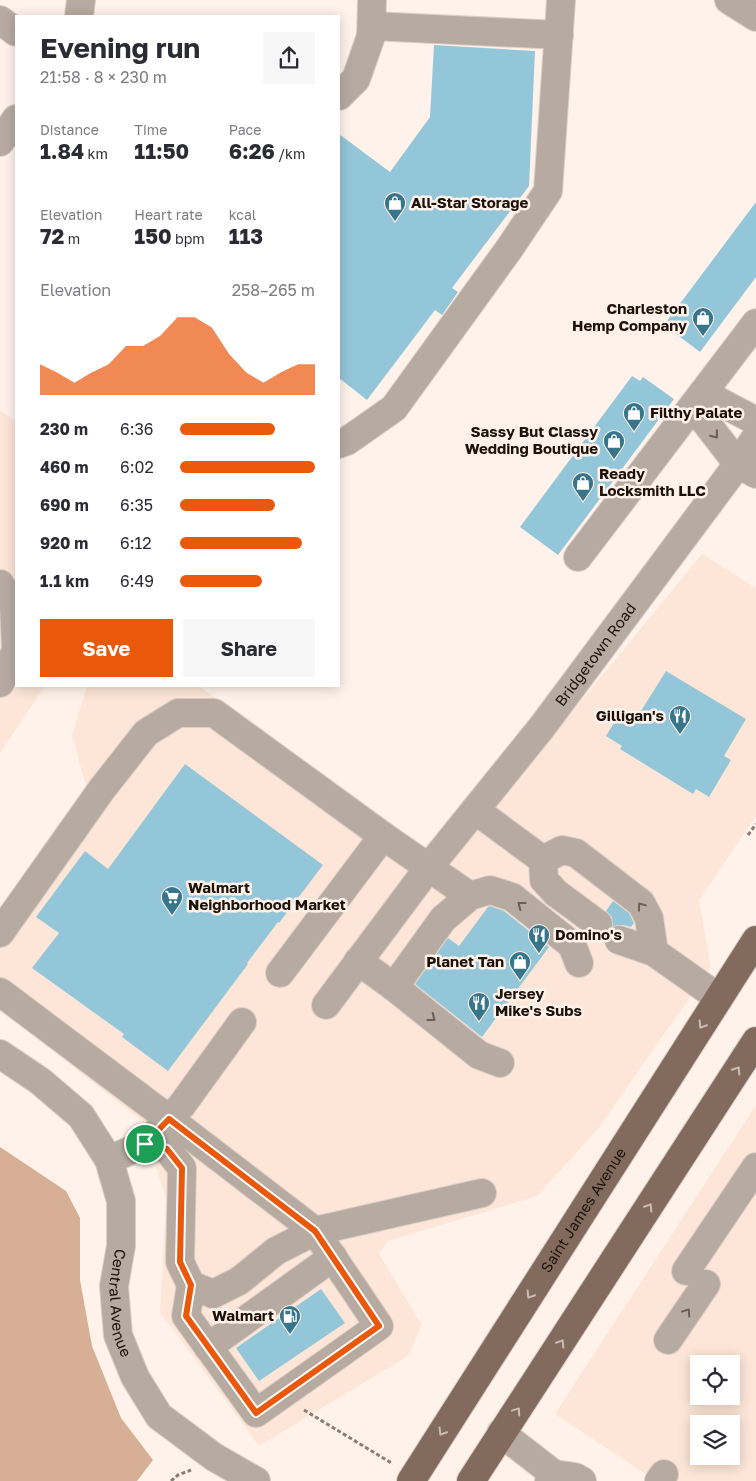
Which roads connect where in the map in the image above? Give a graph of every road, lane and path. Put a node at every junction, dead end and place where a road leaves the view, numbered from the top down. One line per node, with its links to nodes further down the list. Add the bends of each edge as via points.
1 (80, 0): 5 (street)
2 (561, 0): 9 (street)
3 (729, 0): 6 (street)
4 (372, 13): 9 (street); 10 (street, via 371,36 356,79)
5 (79, 15)
6 (756, 16)
7 (0, 20): 8 (street)
8 (15, 31)
9 (559, 36): 17 (street, via 548,191 394,408)
10 (340, 95)
11 (15, 120): 12 (street)
12 (0, 142)
13 (756, 323): 14 (street)
14 (698, 399): 15 (street); 18 (street, one-way to 18); 19 (street)
15 (756, 420)
16 (756, 437): 18 (street, Bridgetown Road)
17 (340, 444)
18 (747, 469): 24 (street, Bridgetown Road)
19 (578, 557)
20 (0, 584): 21 (street, via 14,606)
21 (15, 628)
22 (15, 651): 23 (street)
23 (0, 683)
24 (475, 810): 28 (street); 29 (street, Bridgetown Road)
25 (756, 824): 26 (path)
26 (748, 834)
27 (383, 836): 29 (street); 32 (street, via 214,713 178,714 146,733); 38 (street)
28 (544, 860): 31 (street, via 544,880); 35 (street, one-way to 28, via 649,918 641,903 576,853 562,850)
29 (428, 867): 30 (street); 36 (street, Bridgetown Road)
30 (470, 896): 37 (street, one-way to 30, via 572,945 512,897 490,890); 39 (street, via 443,918)
31 (598, 924)
32 (0, 933)
33 (619, 940): 35 (street)
34 (756, 940): 41 (main road, Saint James Avenue)
35 (654, 952): 41 (street)
36 (358, 961): 39 (street); 42 (street, Bridgetown Road)
37 (579, 963)
38 (280, 973)
39 (394, 987): 46 (street, one-way to 46, via 479,1055)
40 (0, 992): 47 (street)
41 (719, 998): 59 (main road, Saint James Avenue, one-way to 59)
42 (326, 1005)
43 (242, 1022): 47 (street)
44 (756, 1041): 58 (main road, one-way to 44)
45 (0, 1054): 49 (street, Central Avenue, via 40,1080 81,1116)
46 (500, 1063)
47 (169, 1119): 48 (street); 52 (street)
48 (145, 1144): 49 (street); 54 (street, via 167,1149 182,1168 180,1262)
49 (109, 1160): 63 (street, Central Avenue, via 121,1201 121,1246 114,1286 118,1335 135,1377 159,1416 214,1457)
50 (756, 1167): 55 (street, one-way to 50, via 696,1278)
51 (482, 1193): 52 (street)
52 (315, 1231): 53 (street); 54 (street, via 276,1251 240,1281 213,1294)
53 (333, 1258): 56 (street); 57 (street, via 379,1326)
54 (191, 1285): 56 (street, via 186,1316)
55 (668, 1340)
56 (208, 1347): 57 (street, via 256,1413)
57 (280, 1396): 59 (path)
58 (501, 1433): 61 (street); 64 (main road)
59 (403, 1473)
60 (197, 1474): 62 (path, via 191,1470)
61 (551, 1477): 65 (street, via 575,1476)
62 (171, 1481)
63 (256, 1481)
64 (471, 1481)
65 (582, 1481)

